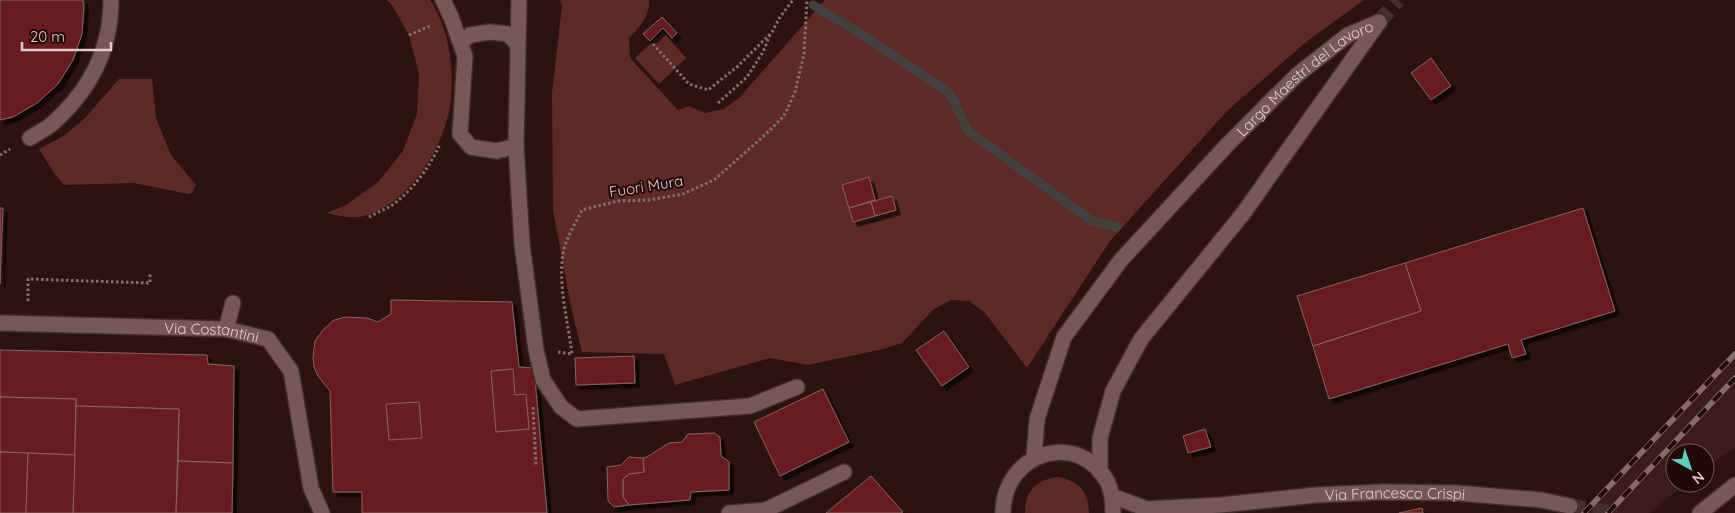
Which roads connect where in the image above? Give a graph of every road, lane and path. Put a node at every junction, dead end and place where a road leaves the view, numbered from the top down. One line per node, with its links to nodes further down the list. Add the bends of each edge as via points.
1 (111, 0): 11 (street, via 111,21 104,51 91,78 52,124)
2 (443, 0): 7 (street)
3 (519, 0): 9 (street)
4 (794, 0): 6 (path)
5 (808, 0): 20 (path, Fuori Mura, via 804,54 796,92 784,116 714,180 684,194 618,201 582,210 563,253 562,283 572,354)
6 (772, 32): 8 (path, via 708,90 689,84); 10 (path, via 747,77)
7 (461, 43): 9 (street, via 470,35 490,32 508,34); 13 (street, via 465,56 460,134 471,147 497,151)
8 (653, 44)
9 (518, 45): 13 (street)
10 (718, 103)
11 (30, 138)
12 (441, 141): 14 (path, via 409,190 390,206)
13 (516, 146): 20 (street, via 522,244)
14 (369, 217)
15 (150, 272): 18 (path, via 150,283 28,279)
16 (233, 303): 19 (street)
17 (0, 323): 18 (street, Via Costantini)
18 (28, 324): 19 (street, Via Costantini)
19 (226, 329): 29 (street, Via Costantini, via 268,339 291,371 311,488)
20 (536, 350): 21 (street, via 543,380 561,407 577,419 750,406)
21 (797, 387)
22 (1034, 458): 24 (street, Largo Maestri del Lavoro, via 1058,452 1070,454 1086,460); 24 (street, Largo Maestri del Lavoro, via 1037,419 1064,337 1121,260 1226,145 1297,75 1348,35 1379,22 1242,215 1141,339 1113,391 1100,438); 31 (street, Largo Maestri del Lavoro, via 1012,478 1005,492)
23 (844, 472): 30 (street, via 766,510)
24 (1100, 472): 26 (street, Largo Maestri del Lavoro)
25 (1735, 485): 34 (street)
26 (1112, 496): 27 (street, Via Francesco Crispi, via 1147,509); 32 (street, Largo Maestri del Lavoro)
27 (1221, 505): 28 (street, Via Francesco Crispi, via 1383,492 1457,493 1541,500); 33 (street, Via Francesco Crispi)
28 (1570, 506)
29 (322, 513)
30 (729, 513)
31 (1003, 513)
32 (1113, 513)
33 (1198, 513)
34 (1700, 513)

